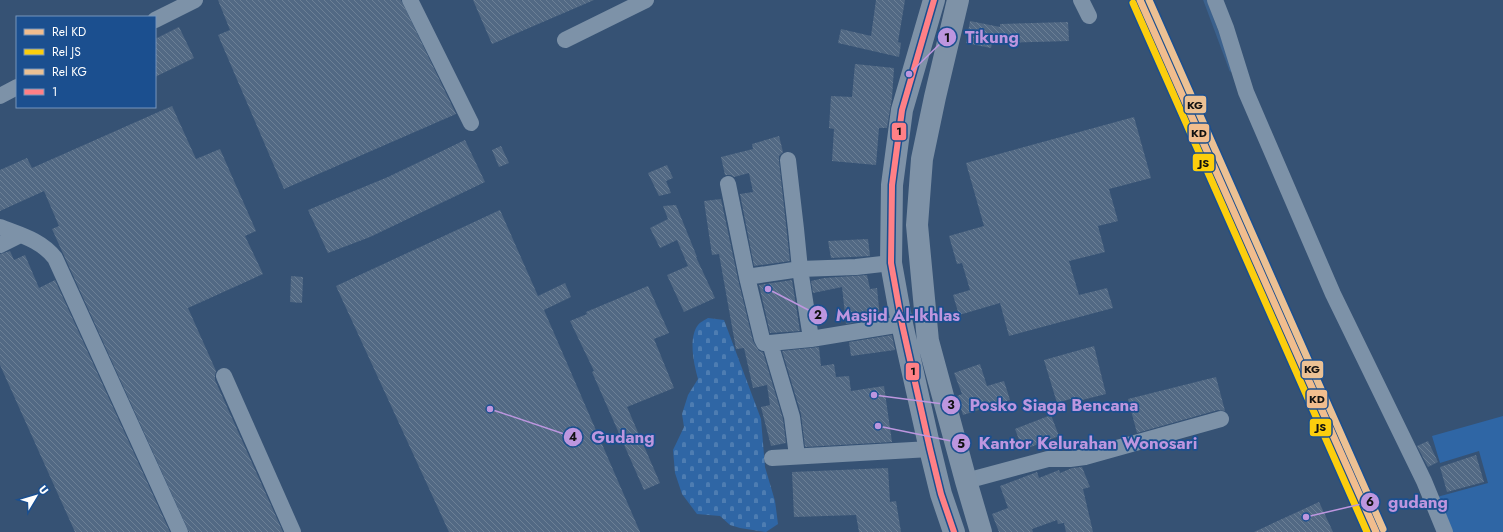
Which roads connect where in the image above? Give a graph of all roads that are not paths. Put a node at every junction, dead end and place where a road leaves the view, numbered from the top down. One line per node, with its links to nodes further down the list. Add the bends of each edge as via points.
1 (195, 0): 9 (street)
2 (410, 0): 13 (street)
3 (646, 0): 10 (street)
4 (934, 0): 19 (highway, via 902,110 892,184)
5 (958, 0): 30 (highway, via 922,159 917,225 928,342)
6 (1081, 0): 8 (street)
7 (1215, 0): 35 (street, via 1246,92 1333,294 1424,481)
8 (1089, 16)
9 (156, 20)
10 (565, 40)
11 (16, 88): 12 (street)
12 (0, 96)
13 (471, 123)
14 (788, 160): 20 (street)
15 (728, 184): 21 (street)
16 (0, 227): 17 (street)
17 (20, 235): 18 (street); 31 (street, via 42,244 55,258)
18 (0, 245)
19 (891, 263): 20 (street); 22 (highway)
20 (800, 269): 21 (street); 23 (street)
21 (747, 277): 24 (street, via 762,339 764,343)
22 (902, 324): 24 (street); 27 (highway)
23 (810, 332)
24 (770, 343): 28 (street, via 792,417)
25 (224, 376): 32 (street)
26 (1221, 419): 30 (street, via 1085,457 1048,460)
27 (930, 449): 28 (street); 33 (highway)
28 (797, 456): 29 (street)
29 (772, 458)
30 (966, 480): 34 (highway)
31 (180, 532)
32 (293, 532)
33 (954, 532)
34 (981, 532)
35 (1445, 532)

